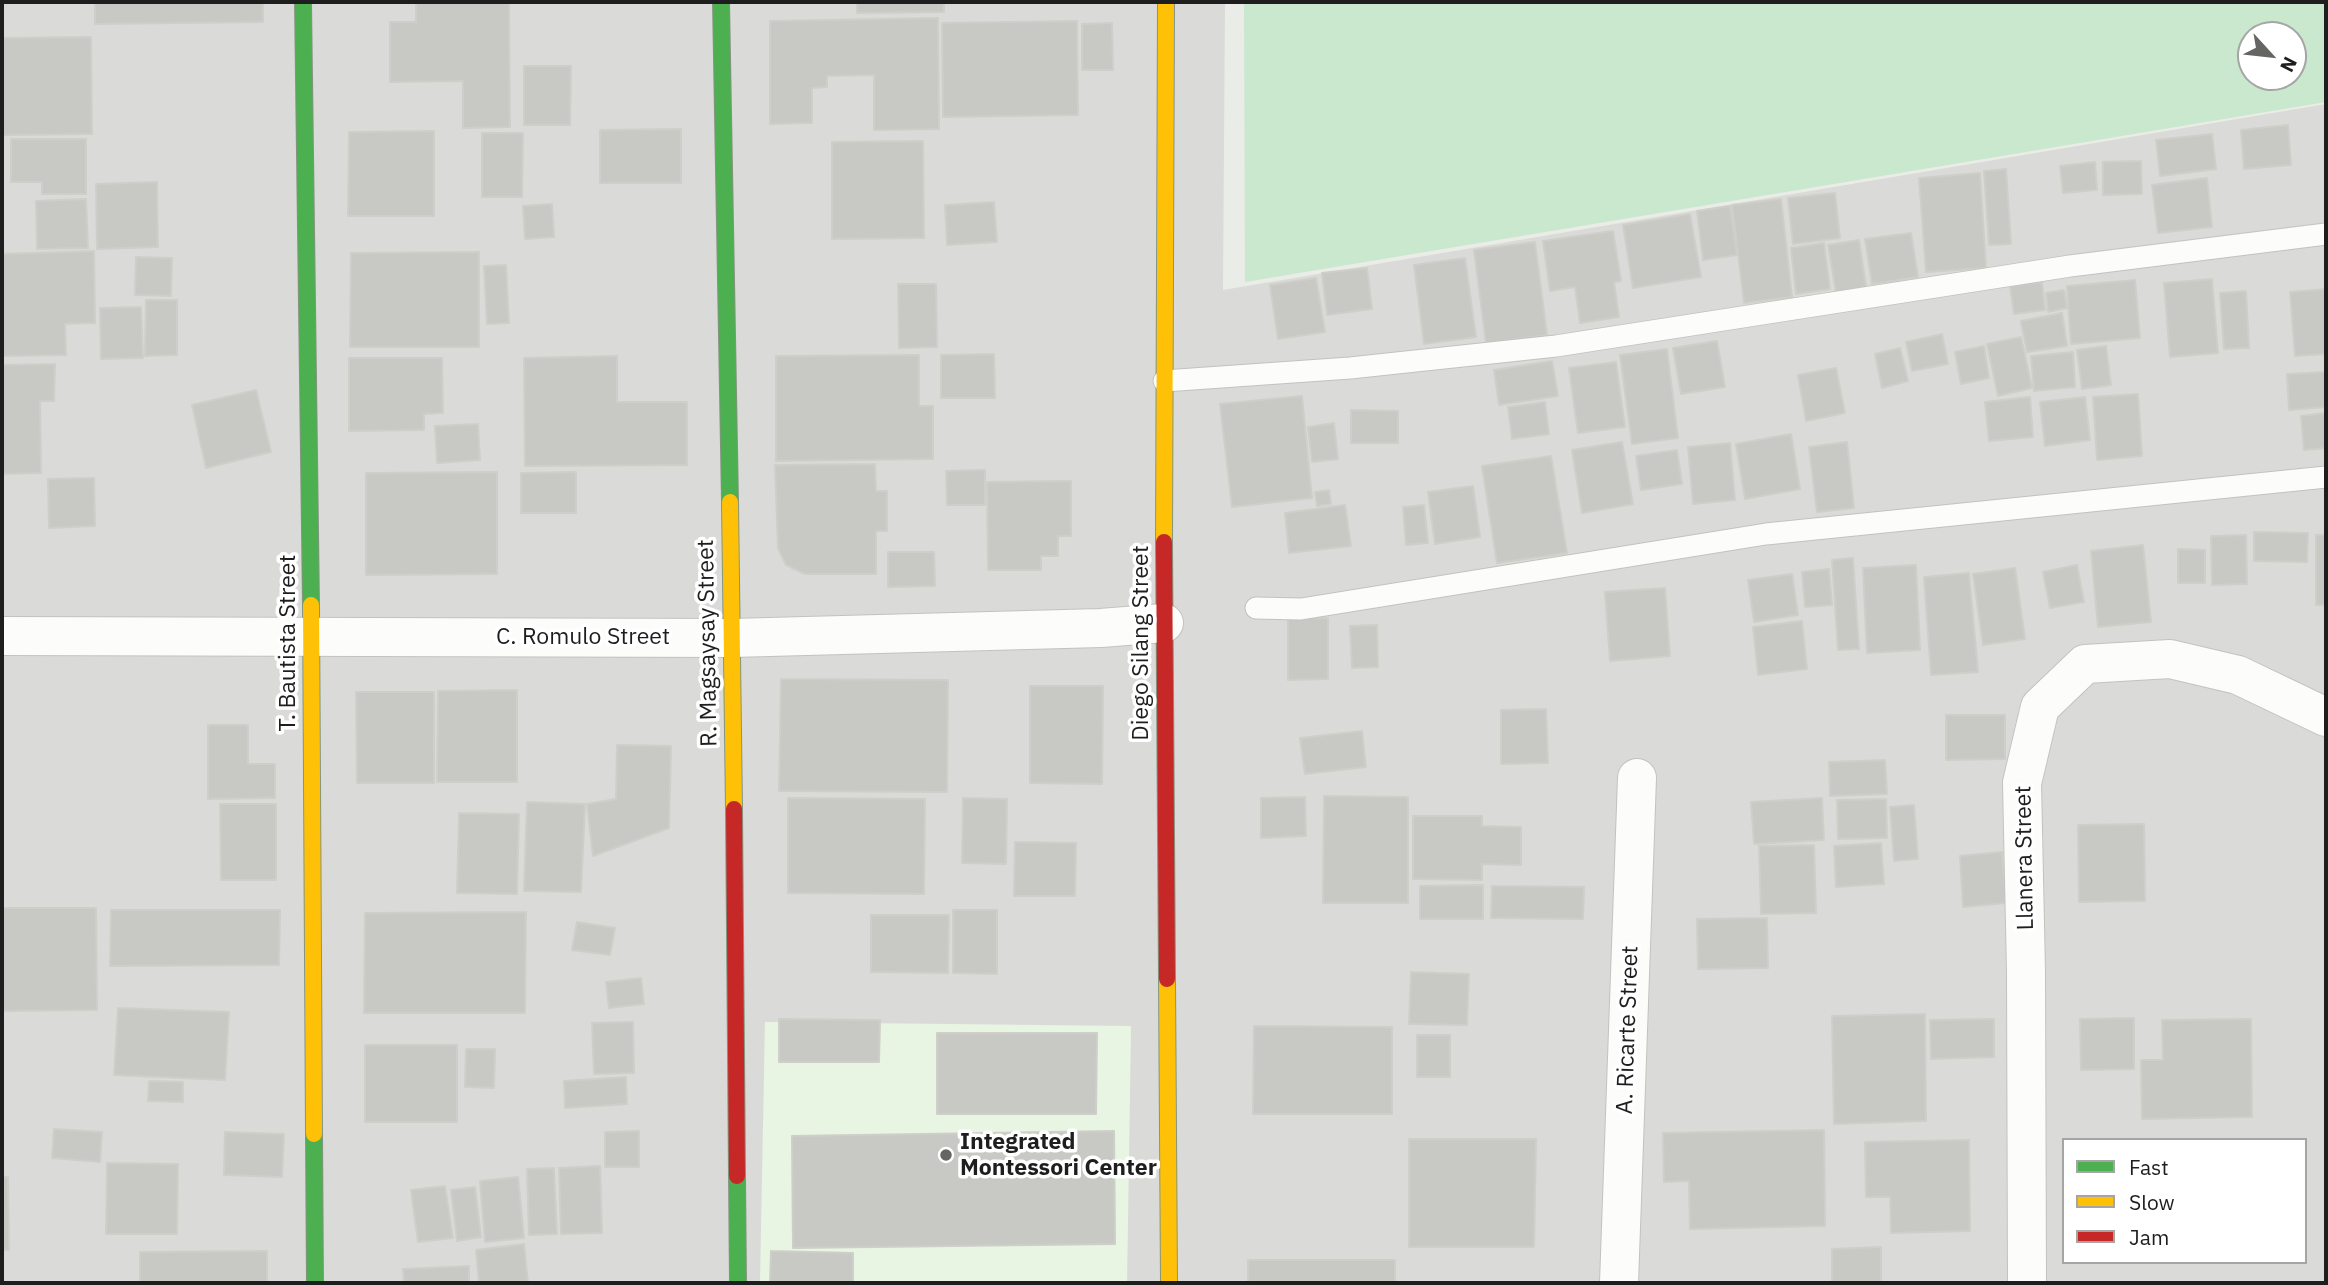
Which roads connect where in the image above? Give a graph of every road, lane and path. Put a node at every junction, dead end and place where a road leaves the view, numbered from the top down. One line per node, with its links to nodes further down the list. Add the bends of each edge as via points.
1 (303, 2): 9 (street, T. Bautista Street)
2 (721, 2): 11 (street, R. Magsaysay Street)
3 (1166, 2): 5 (street, Diego Silang Street)
4 (2326, 234): 5 (lane, via 2070,266 1556,346)
5 (1164, 382): 8 (street, Diego Silang Street)
6 (2326, 477): 7 (lane, via 1766,534 1301,609)
7 (1256, 608)
8 (1164, 623): 11 (street, C. Romulo Street); 16 (street, Diego Silang Street)
9 (311, 635): 10 (street, C. Romulo Street); 11 (street, C. Romulo Street); 14 (street, T. Bautista Street)
10 (2, 636)
11 (732, 638): 15 (street, R. Magsaysay Street)
12 (2326, 717): 18 (street, Llanera Street, via 2238,674 2170,659 2084,664 2040,707 2021,783)
13 (1637, 778): 17 (street, A. Ricarte Street)
14 (315, 1283)
15 (738, 1283)
16 (1169, 1283)
17 (1619, 1283)
18 (2028, 1283)

